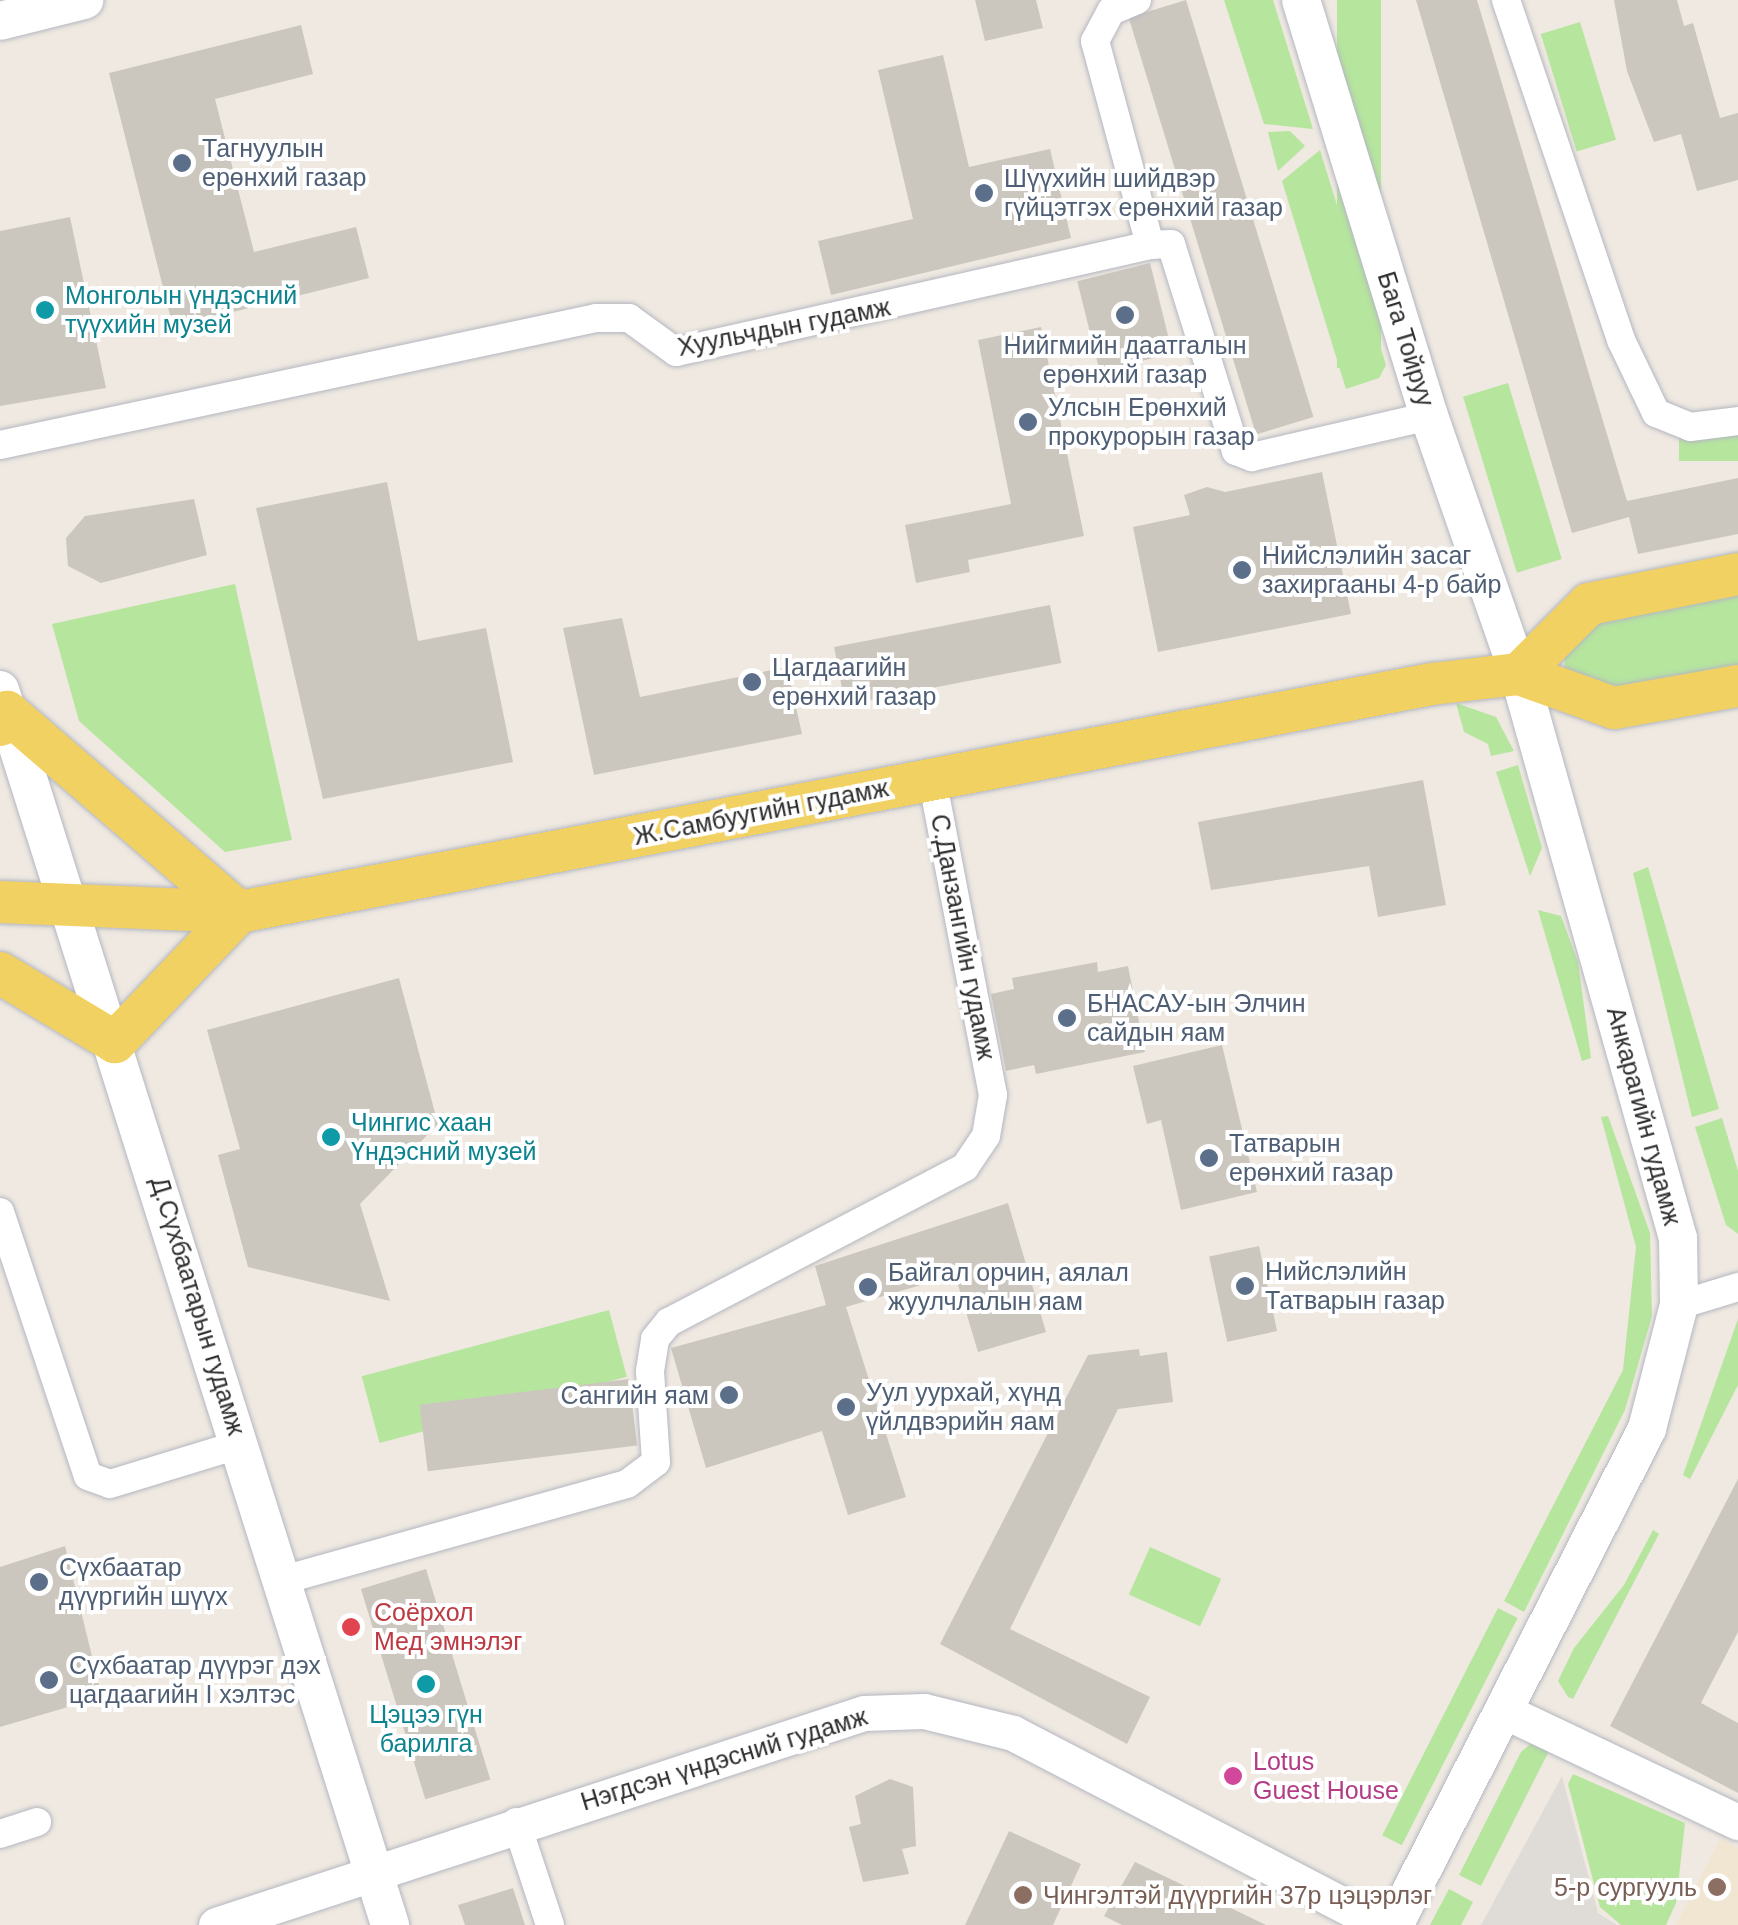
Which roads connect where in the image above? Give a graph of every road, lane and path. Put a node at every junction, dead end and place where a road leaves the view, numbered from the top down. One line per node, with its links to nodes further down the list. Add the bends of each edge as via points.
1 (1136, 0): 6 (street, via 1111,10 1095,41)
2 (1301, 0): 7 (main road, Бага Тойруу)
3 (1506, 0): 8 (street, via 1621,340 1656,412 1690,427)
4 (72, 1): 5 (main road)
5 (0, 21)
6 (1150, 245): 7 (street, via 1171,244 1236,450 1252,457); 9 (street, Хуульчдын гудамж, via 676,352 629,318 596,318)
7 (1429, 416): 11 (main road, Бага Тойруу)
8 (1738, 420)
9 (0, 445)
10 (1738, 574): 11 (main road, via 1589,604)
11 (1519, 674): 12 (main road, Ж.Самбуугийн гудамж, via 1614,708); 14 (main road, Ж.Самбуугийн гудамж, via 1432,684); 22 (main road, Анкарагийн гудамж, via 1678,1238)
12 (1738, 686)
13 (2, 709): 16 (main road, Д.Сүхбаатарын гудамж); 17 (main road)
14 (932, 778): 17 (main road, Ж.Самбуугийн гудамж); 24 (street, С.Данзангийн гудамж, via 993,1095 986,1136 966,1166 669,1322 655,1340 650,1371 656,1462 627,1484 440,1530)
15 (0, 902): 16 (main road, Ж.Самбуугийн гудамж)
16 (70, 904): 17 (main road, Ж.Самбуугийн гудамж); 19 (main road, Д.Сүхбаатарын гудамж)
17 (238, 912): 19 (main road)
18 (0, 973): 19 (main road)
19 (115, 1042): 23 (main road, Д.Сүхбаатарын гудамж)
20 (0, 1212): 23 (street, via 88,1476 110,1484)
21 (1738, 1287): 22 (street)
22 (1680, 1306): 25 (main road, Анкарагийн гудамж, via 1647,1429)
23 (241, 1444): 24 (main road, Д.Сүхбаатарын гудамж)
24 (283, 1580): 30 (main road, Д.Сүхбаатарын гудамж)
25 (1504, 1710): 28 (street); 35 (main road, Анкарагийн гудамж)
26 (37, 1822): 29 (street)
27 (516, 1822): 30 (street, Нэгдсэн үндэсний гудамж); 33 (street); 34 (street, Нэгдсэн үндэсний гудамж, via 864,1714 924,1711 1014,1733)
28 (1738, 1822)
29 (0, 1834)
30 (374, 1872): 31 (street, Нэгдсэн үндэсний гудамж); 32 (main road, Д.Сүхбаатарын гудамж)
31 (216, 1925)
32 (390, 1925)
33 (550, 1925)
34 (1382, 1925)
35 (1394, 1925)

